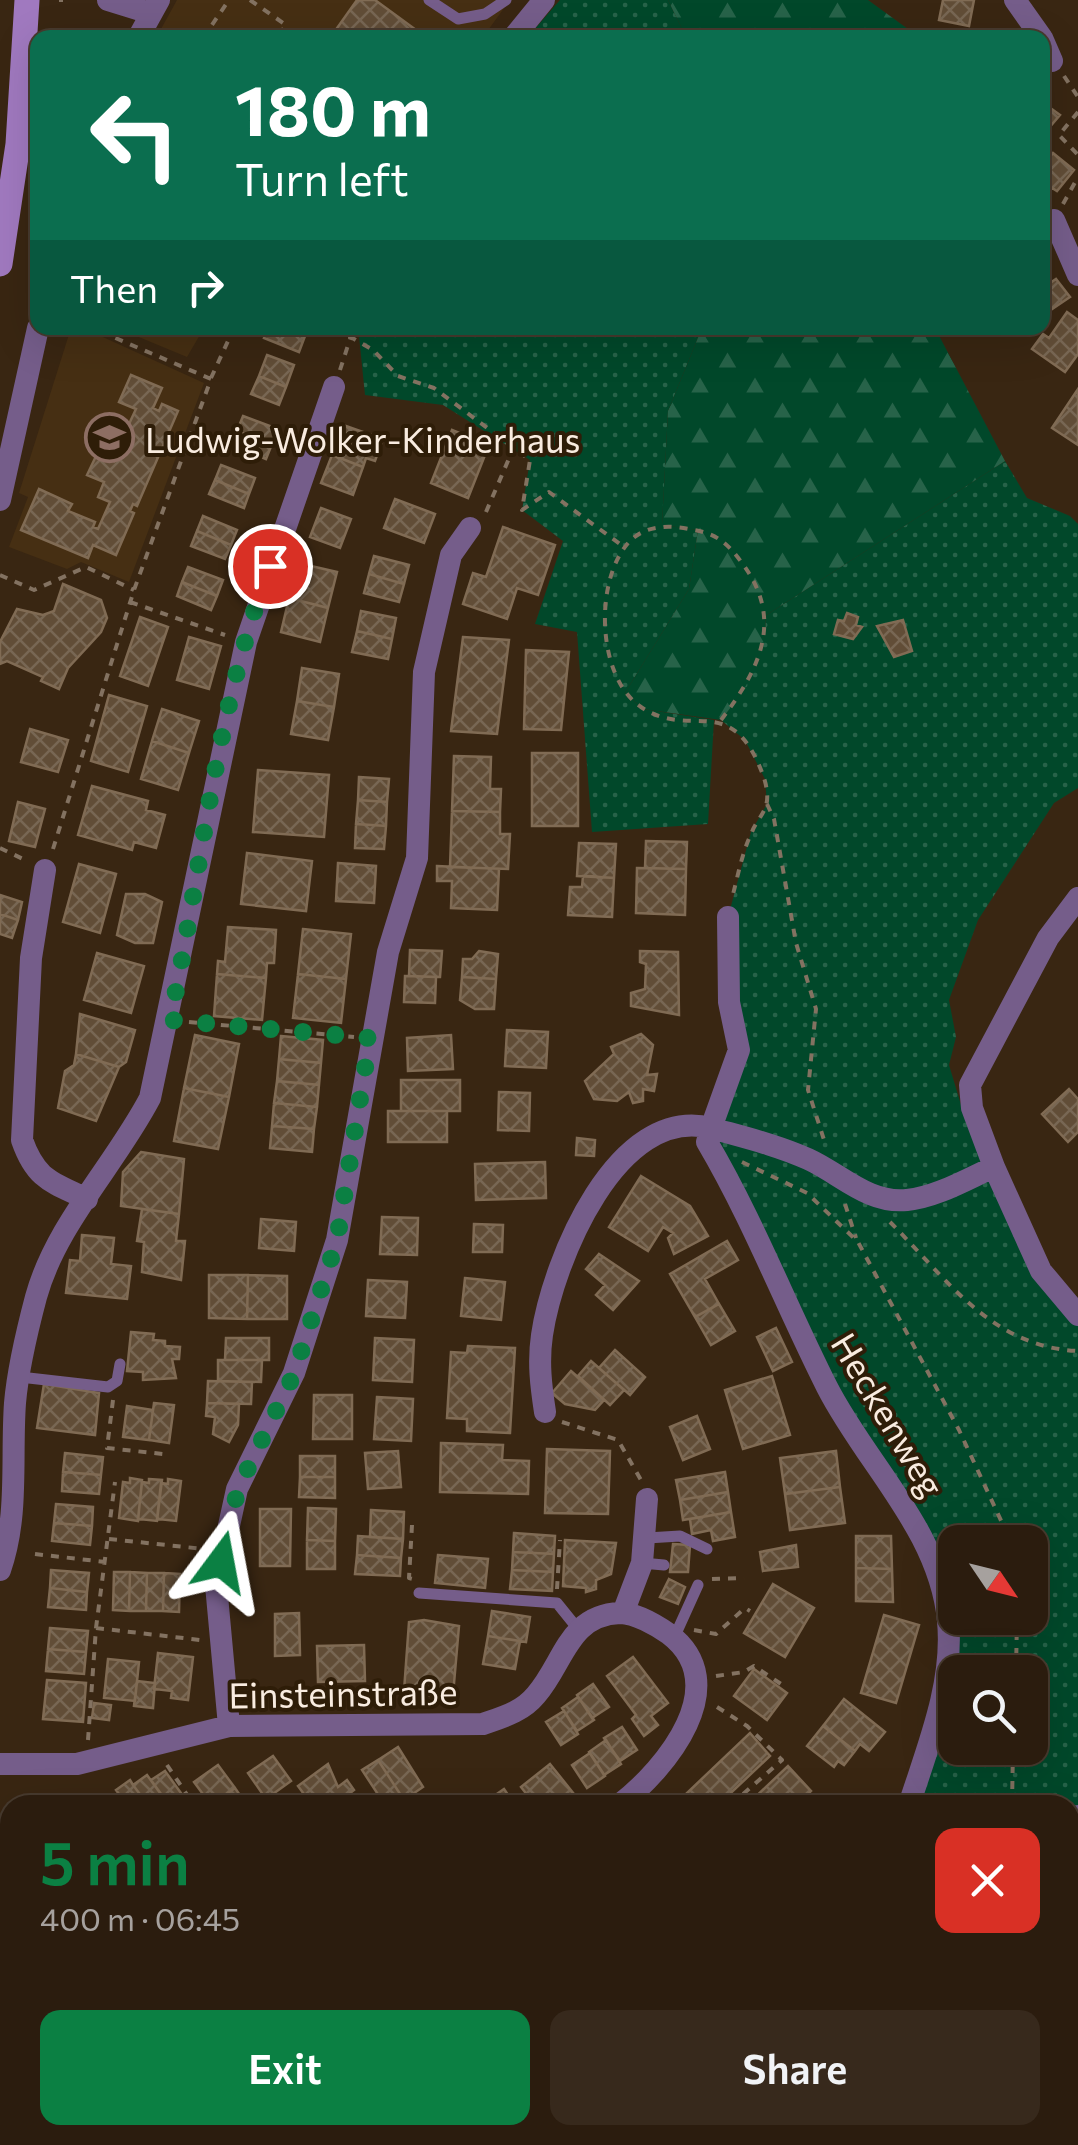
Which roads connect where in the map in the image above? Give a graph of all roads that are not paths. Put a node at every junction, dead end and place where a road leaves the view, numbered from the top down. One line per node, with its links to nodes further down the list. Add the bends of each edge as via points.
1 (27, 0): 14 (main road, via 18,144)
2 (108, 0): 7 (street)
3 (429, 0): 4 (lane, via 458,19 485,14)
4 (506, 0)
5 (544, 0): 9 (street)
6 (1016, 0): 10 (street)
7 (154, 7): 8 (street)
8 (142, 30)
9 (520, 30)
10 (1037, 30)
11 (1050, 56): 12 (street)
12 (1052, 61)
13 (1054, 220): 15 (street)
14 (0, 264)
15 (1078, 275)
16 (36, 335): 18 (street)
17 (334, 388): 25 (street, via 246,642 150,1098)
18 (0, 500)
19 (470, 528): 39 (street, via 451,554 424,672 417,858 388,952 337,1240 294,1374 238,1489 216,1584)
20 (34, 865): 25 (street, via 22,1140 32,1167 45,1179)
21 (1078, 898): 24 (street, via 1048,938 970,1085)
22 (728, 917): 23 (street, Heckenweg, via 729,1002 739,1050)
23 (711, 1128): 24 (street, via 809,1159 870,1194 905,1200); 29 (street, via 668,1128 631,1148 607,1178 550,1295 539,1372); 42 (street, Heckenweg, via 707,1142 828,1390 940,1576 948,1675)
24 (994, 1167): 26 (street, via 1042,1272)
25 (88, 1199): 28 (street, via 49,1256)
26 (1078, 1315)
27 (120, 1364): 28 (lane, via 117,1381 108,1386)
28 (20, 1376): 33 (street, via 12,1536)
29 (545, 1412)
30 (646, 1499): 31 (street)
31 (647, 1538): 32 (lane, via 680,1536); 36 (street, via 653,1564)
32 (707, 1549)
33 (0, 1570)
34 (698, 1585): 38 (lane)
35 (419, 1593): 37 (lane, via 557,1604)
36 (624, 1613): 37 (street); 38 (street)
37 (578, 1628): 39 (street, Einsteinstraße, via 537,1694 515,1713 483,1724)
38 (677, 1632): 41 (street, via 695,1666 691,1719 671,1754)
39 (228, 1726): 40 (street, Einsteinstraße, via 87,1761)
40 (0, 1764)
41 (629, 1795)
42 (912, 1795)

